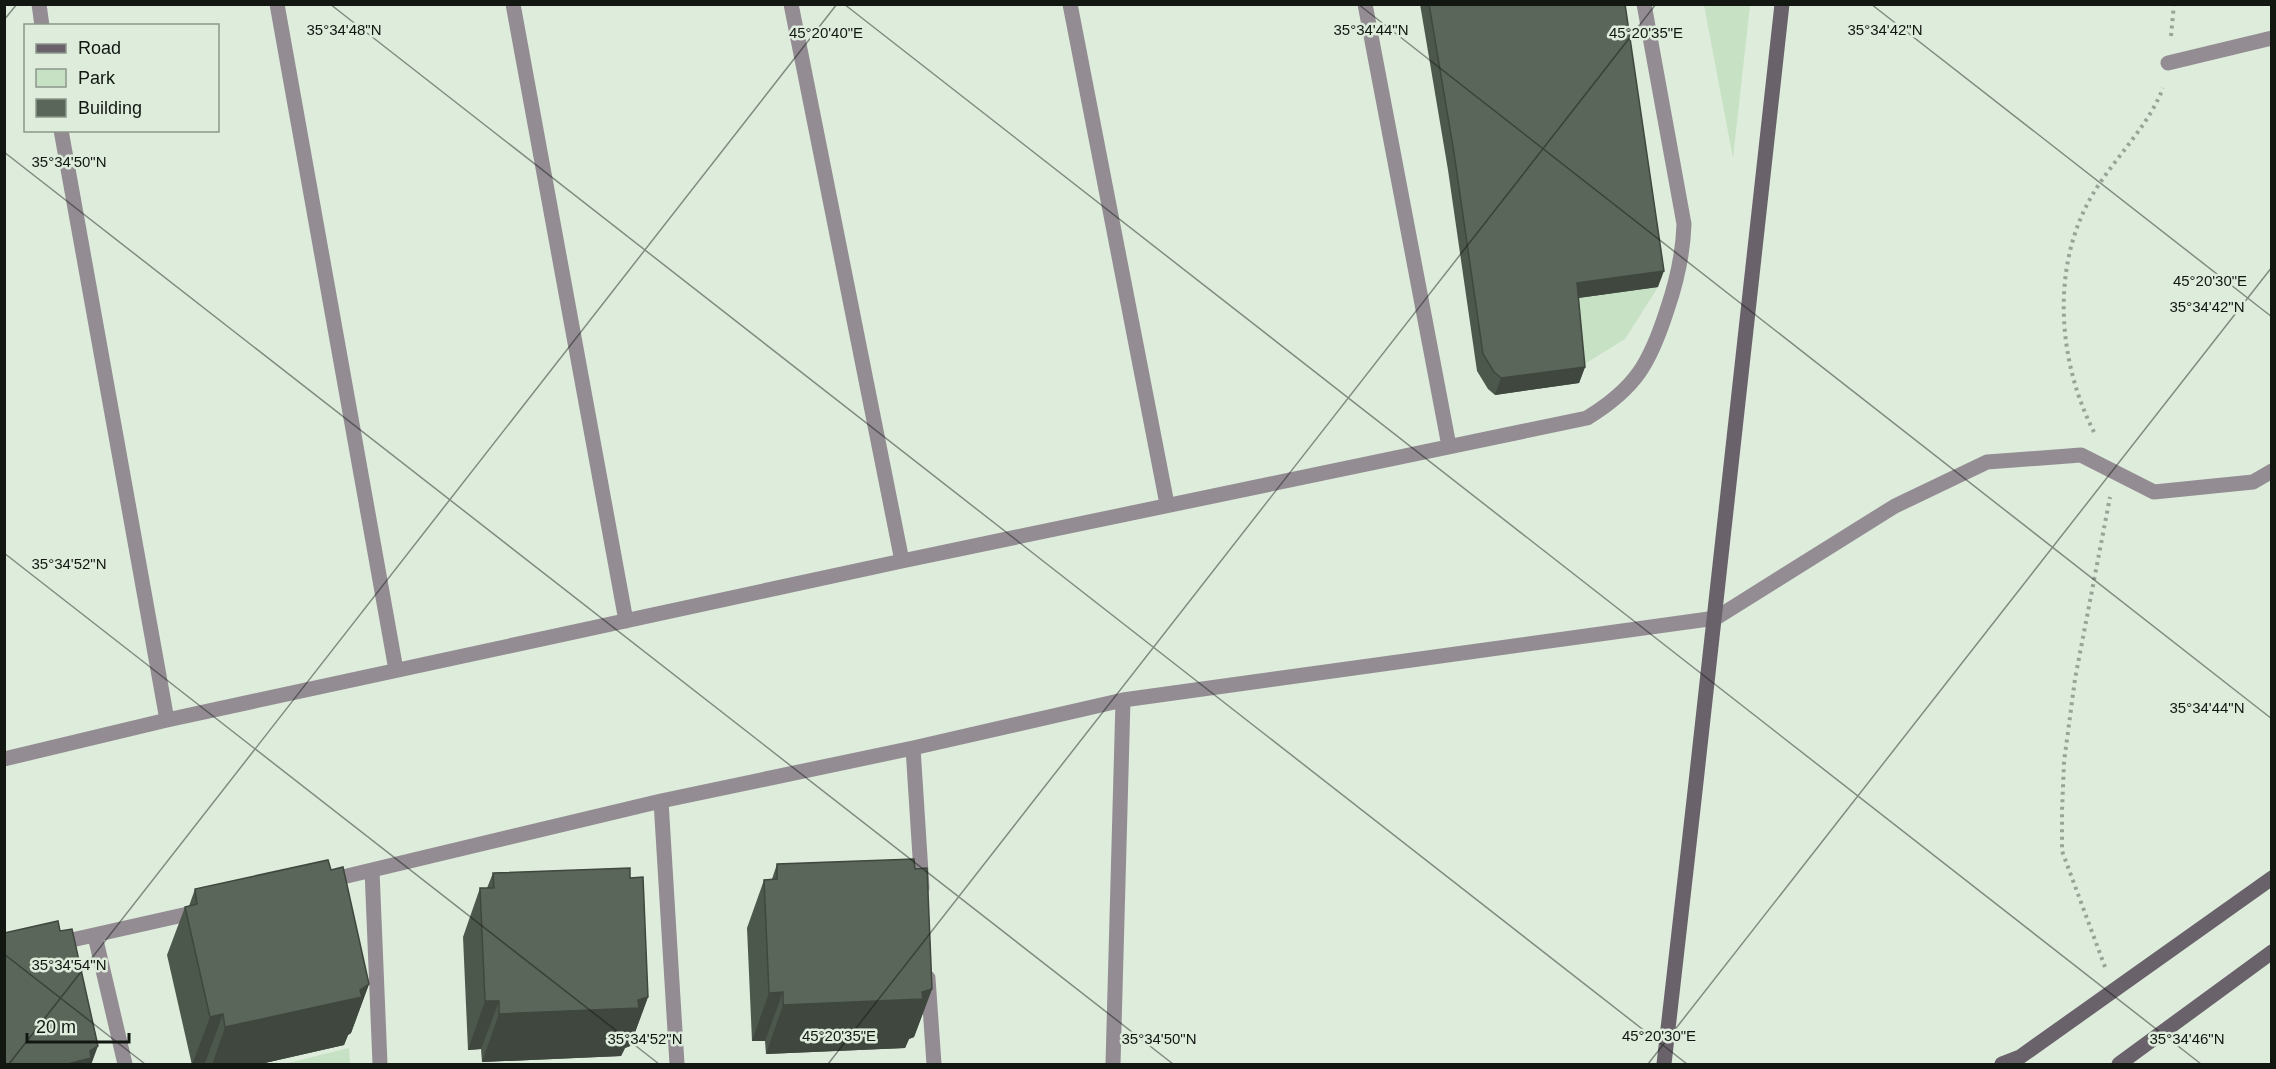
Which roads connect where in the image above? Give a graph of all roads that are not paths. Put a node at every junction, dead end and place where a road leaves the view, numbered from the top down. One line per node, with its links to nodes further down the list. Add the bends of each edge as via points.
1 (39, 4): 9 (street)
2 (277, 4): 19 (street)
3 (513, 4): 18 (street)
4 (791, 4): 16 (street)
5 (1070, 4): 15 (street)
6 (1365, 4): 13 (street)
7 (1644, 4): 13 (street, via 1684,224 1677,280 1656,345 1623,392 1587,418)
8 (1782, 4): 17 (main road, via 1723,523)
9 (42, 24)
10 (2271, 38): 11 (street)
11 (2168, 63)
12 (61, 132): 21 (street)
13 (1449, 446): 15 (street)
14 (2271, 471): 17 (street, via 2253,482 2154,492 2081,455 1987,462 1895,506)
15 (1167, 504): 16 (street)
16 (902, 561): 18 (street)
17 (1716, 618): 20 (street); 40 (main road)
18 (626, 621): 19 (street)
19 (396, 670): 21 (street)
20 (1123, 700): 22 (street); 39 (street)
21 (167, 720): 23 (street)
22 (913, 748): 24 (street); 28 (street)
23 (4, 759)
24 (661, 801): 25 (street); 37 (street)
25 (372, 870): 27 (street); 36 (street)
26 (2271, 878): 34 (main road)
27 (314, 884)
28 (923, 900)
29 (210, 909): 30 (street)
30 (95, 936): 31 (street); 35 (street)
31 (39, 948)
32 (2271, 953): 42 (main road)
33 (927, 959): 38 (street)
34 (2023, 1061): 41 (main road)
35 (125, 1065)
36 (380, 1065)
37 (677, 1065)
38 (934, 1065)
39 (1113, 1065)
40 (1664, 1065)
41 (2002, 1065)
42 (2119, 1065)

